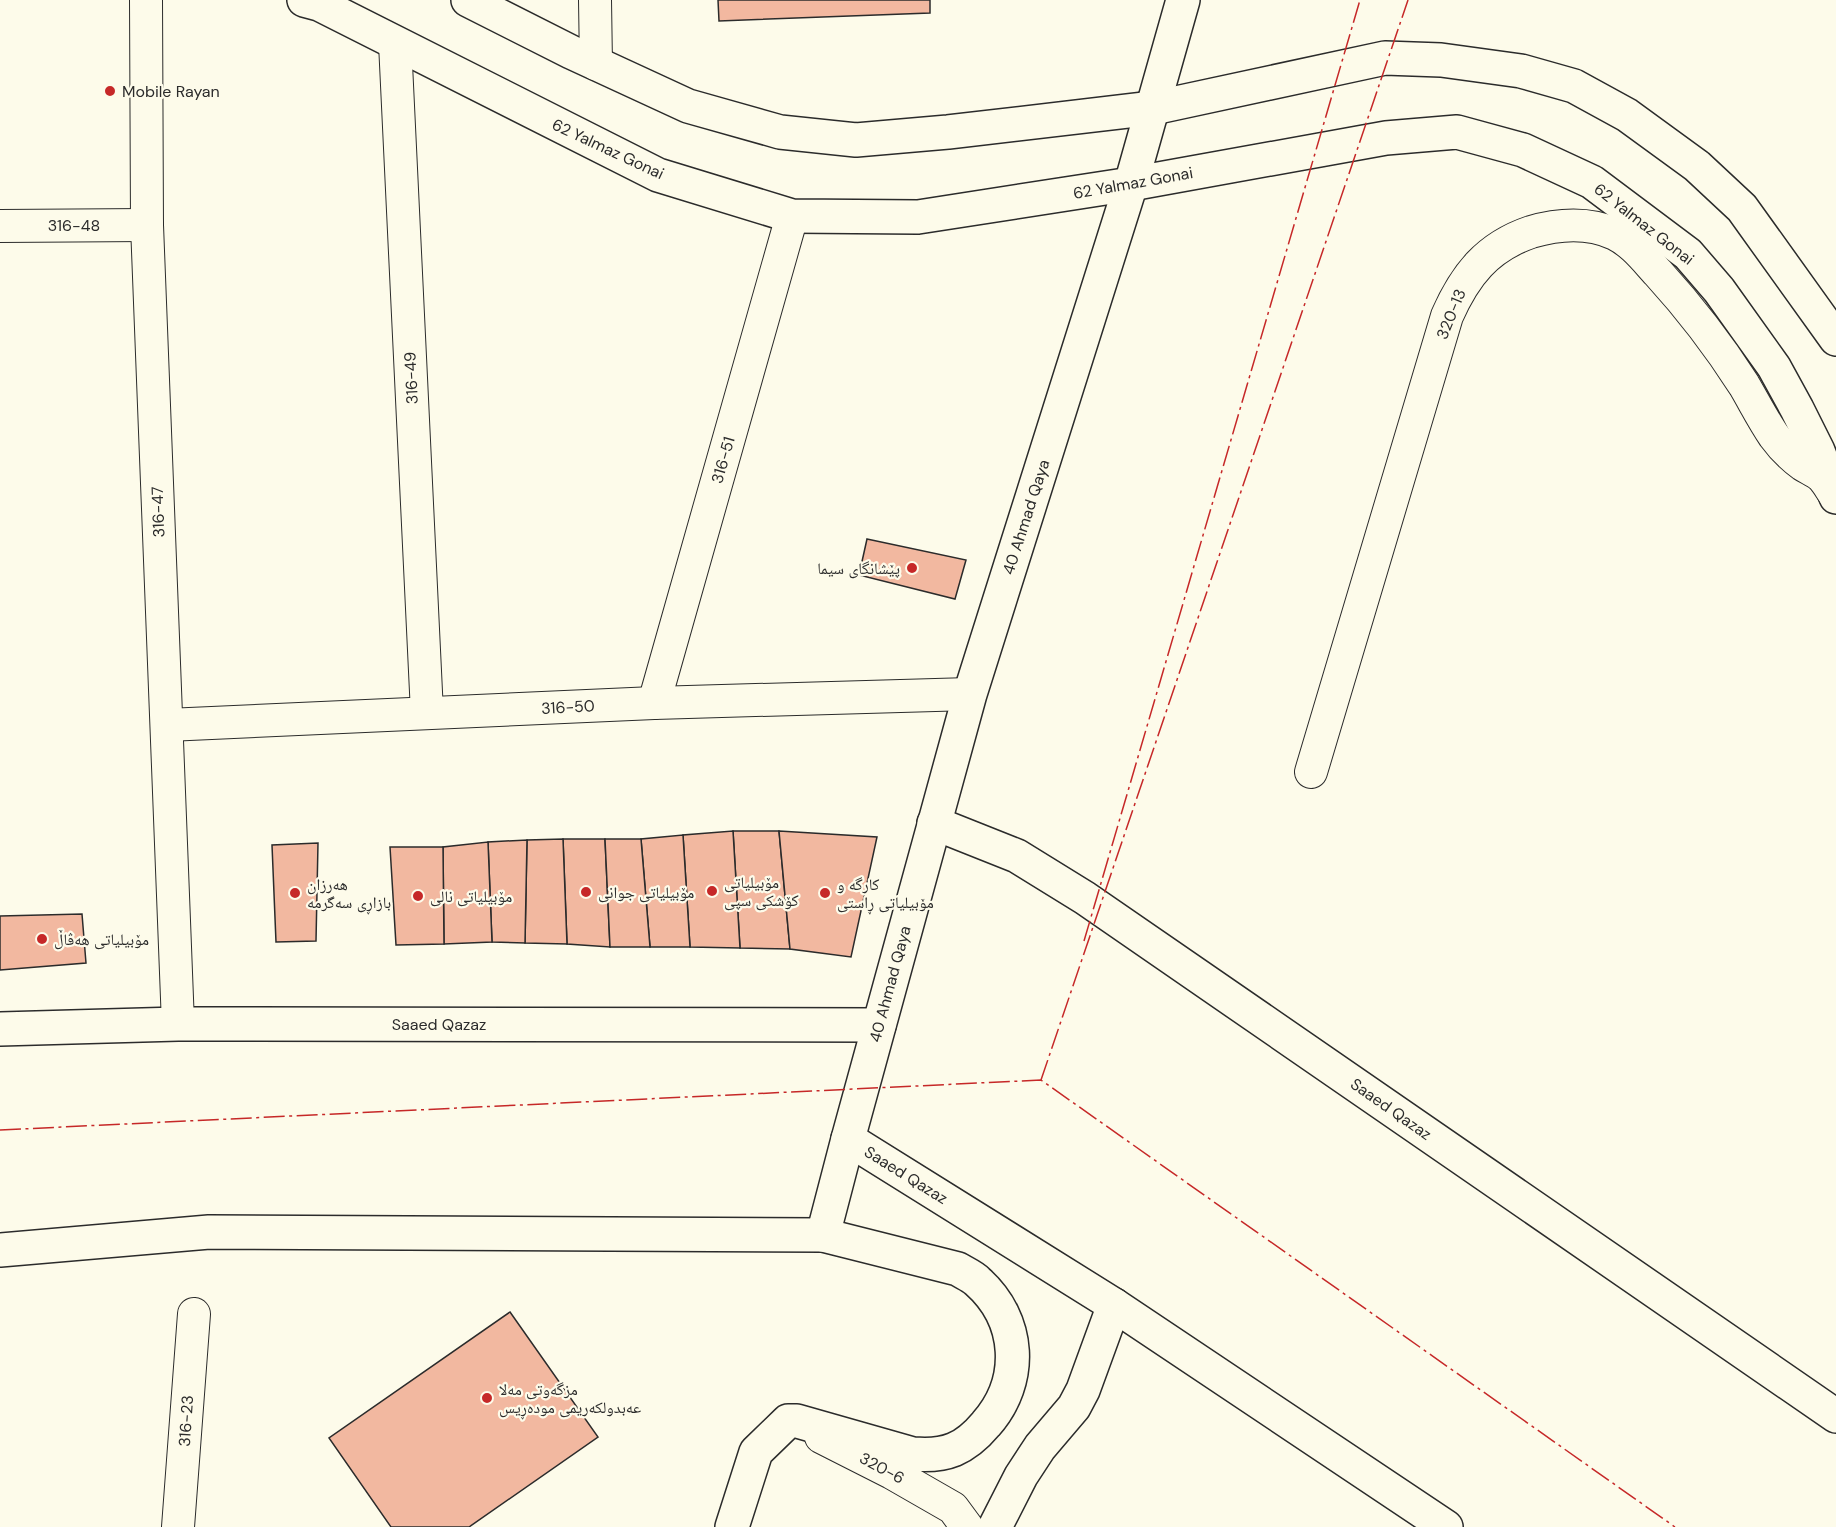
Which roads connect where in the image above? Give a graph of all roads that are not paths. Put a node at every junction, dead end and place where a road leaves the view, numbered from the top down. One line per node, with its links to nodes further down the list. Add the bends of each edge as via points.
1 (146, 0): 11 (street, 316-47)
2 (304, 0): 6 (street, 62 Yalmaz Gonai)
3 (468, 0): 7 (street)
4 (594, 0): 7 (street)
5 (1183, 0): 8 (street, 40 Ahmad Qaya)
6 (395, 43): 10 (street, 62 Yalmaz Gonai, via 658,175); 17 (street, 316-49)
7 (596, 64): 8 (street, via 688,106 780,132 856,140)
8 (1153, 108): 9 (street, 40 Ahmad Qaya); 13 (street, via 1385,58 1441,60 1521,71 1574,86 1627,115 1697,166 1742,208)
9 (1131, 184): 10 (street, 62 Yalmaz Gonai, via 918,217); 14 (street, 62 Yalmaz Gonai, via 1386,138 1457,132 1523,150 1592,182 1688,254 1774,367); 15 (street, 40 Ahmad Qaya)
10 (792, 216): 16 (street, 316-51)
11 (147, 225): 12 (street, 316-48); 18 (street, 316-47)
12 (0, 226)
13 (1836, 339)
14 (1836, 496): 19 (street, 320-13, via 1821,476 1803,465 1776,438 1708,333 1628,242 1588,226 1546,227 1520,236 1496,249 1475,268 1458,290 1447,316)
15 (970, 694): 16 (street, 316-50); 20 (street, 40 Ahmad Qaya)
16 (654, 703): 17 (street, 316-50)
17 (427, 713): 18 (street, 316-50)
18 (167, 725): 21 (street, 316-47)
19 (1311, 772)
20 (934, 823): 22 (street, 40 Ahmad Qaya); 29 (street, Saaed Qazaz, via 1017,856 1085,897)
21 (178, 1024): 22 (street, Saaed Qazaz); 23 (street, Saaed Qazaz)
22 (879, 1025): 24 (street, 40 Ahmad Qaya)
23 (0, 1029)
24 (848, 1139): 25 (street, 40 Ahmad Qaya); 27 (street, Saaed Qazaz)
25 (823, 1235): 26 (street, via 209,1233); 30 (street, via 958,1269 976,1280 1002,1312 1010,1333 1012,1374 998,1411 976,1436 940,1454 913,1454)
26 (0, 1250)
27 (1114, 1305): 34 (street, via 1074,1407 1040,1447); 35 (street, Saaed Qazaz)
28 (194, 1314): 31 (street, 316-23)
29 (1836, 1416)
30 (788, 1421): 32 (street, via 756,1452); 33 (street, 320-6, via 953,1508)
31 (178, 1527)
32 (732, 1527)
33 (967, 1527)
34 (995, 1527)
35 (1446, 1527)

